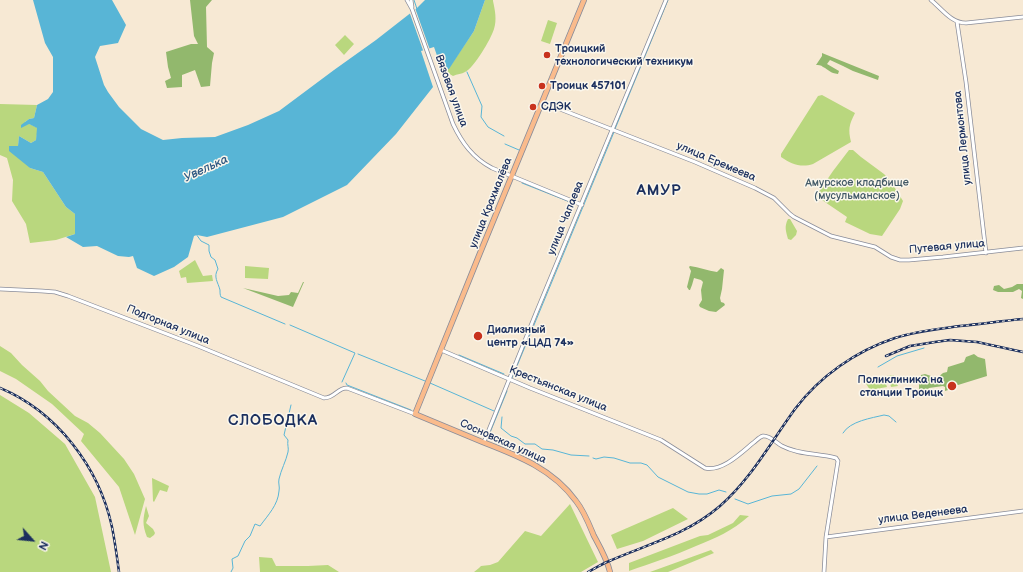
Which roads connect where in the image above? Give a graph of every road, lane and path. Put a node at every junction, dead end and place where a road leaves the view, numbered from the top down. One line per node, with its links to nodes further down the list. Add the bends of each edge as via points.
1 (407, 0): 6 (street)
2 (411, 0): 6 (street)
3 (584, 0): 9 (main road, улица Крахмалёва)
4 (666, 0): 10 (street, улица Чапаева)
5 (931, 0): 8 (street)
6 (412, 9): 11 (street, Вязовая улица, via 461,140 482,162)
7 (1023, 17): 8 (street, via 966,24)
8 (957, 22): 15 (street, улица Лермонтова)
9 (542, 102): 10 (street, улица Еремеева); 11 (main road, улица Крахмалёва)
10 (613, 129): 12 (street, улица Чапаева); 13 (street, улица Еремеева, via 766,193 791,216 831,236)
11 (511, 176): 12 (street, Вязовая улица); 17 (main road, улица Крахмалёва)
12 (582, 204): 18 (street, улица Чапаева)
13 (875, 248): 15 (street, Путевая улица, via 900,260)
14 (1023, 248): 15 (street, Путевая улица)
15 (986, 253)
16 (0, 289): 19 (street, Подгорная улица, via 55,292 68,296 324,398 331,397 343,388)
17 (441, 350): 18 (street, Крестьянская улица); 20 (main road, улица Крахмалёва)
18 (510, 380): 21 (street, улица Чапаева); 23 (street, Крестьянская улица, via 661,440 708,469 721,467 765,436 781,446 802,453 834,457 838,461)
19 (349, 388): 20 (street, Сосновская улица)
20 (415, 414): 21 (main road, Сосновская улица)
21 (484, 442): 24 (main road, Сосновская улица, via 547,472 560,483 580,507)
22 (1023, 511): 23 (street, улица Веденеева)
23 (826, 537): 25 (street)
24 (610, 572)
25 (824, 572)

